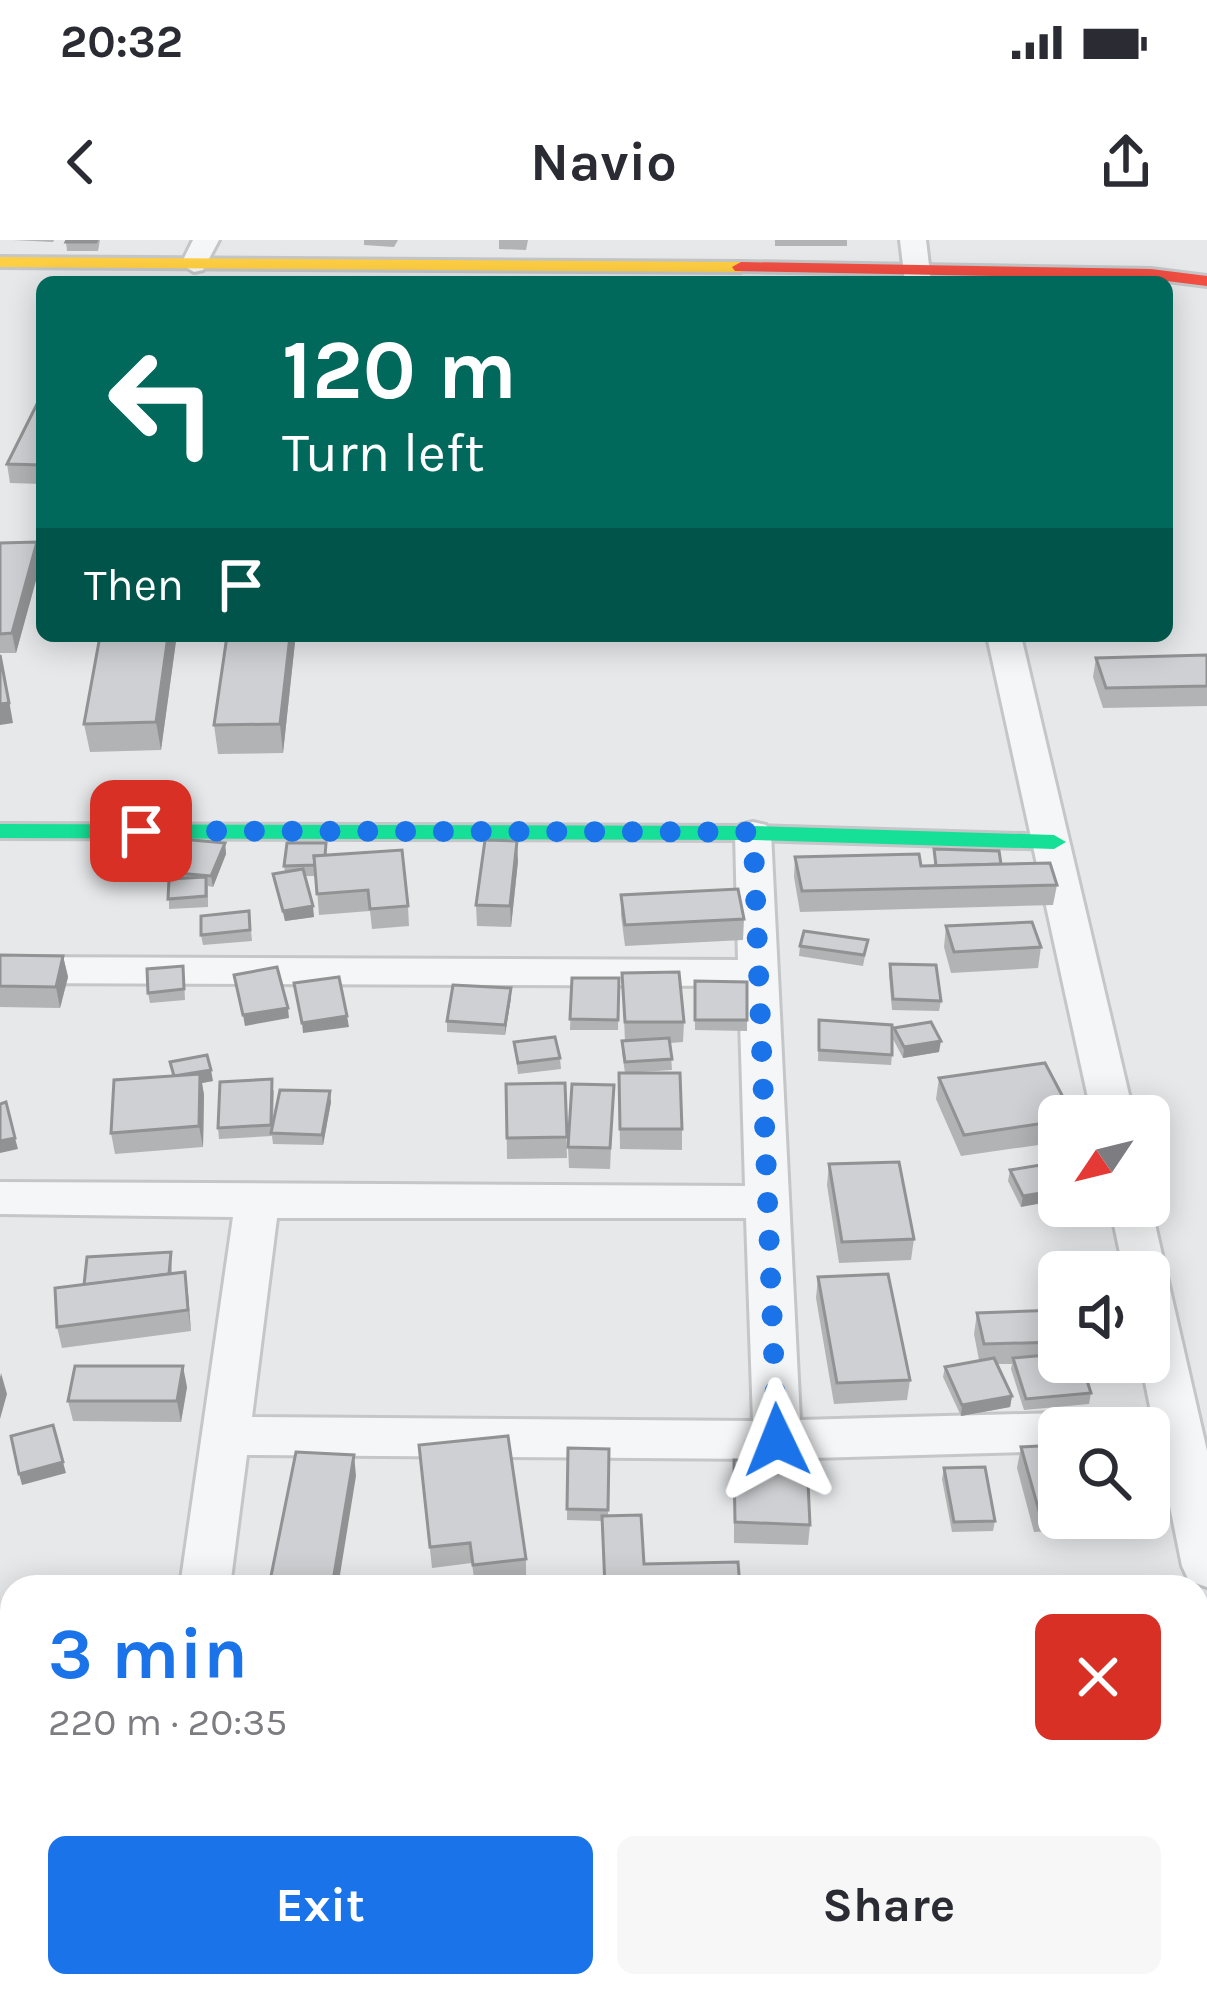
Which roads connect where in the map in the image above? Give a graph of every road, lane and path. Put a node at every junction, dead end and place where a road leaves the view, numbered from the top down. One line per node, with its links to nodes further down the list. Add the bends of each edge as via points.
1 (200, 252): 2 (street); 3 (street)
2 (0, 262)
3 (916, 263): 4 (street)
4 (1167, 276)
5 (1173, 277): 6 (street)
6 (1207, 281)
7 (1005, 642): 10 (street)
8 (0, 831): 9 (street)
9 (753, 832): 10 (street); 12 (street)
10 (1054, 842): 13 (street)
11 (0, 970): 12 (street)
12 (759, 973): 16 (street)
13 (1108, 1095)
14 (0, 1198): 15 (street)
15 (257, 1202): 16 (street); 18 (street)
16 (768, 1202): 19 (street)
17 (1038, 1433): 19 (street)
18 (225, 1436): 19 (street); 22 (street)
19 (777, 1440)
20 (1170, 1447): 21 (street)
21 (1207, 1566)
22 (207, 1575)

